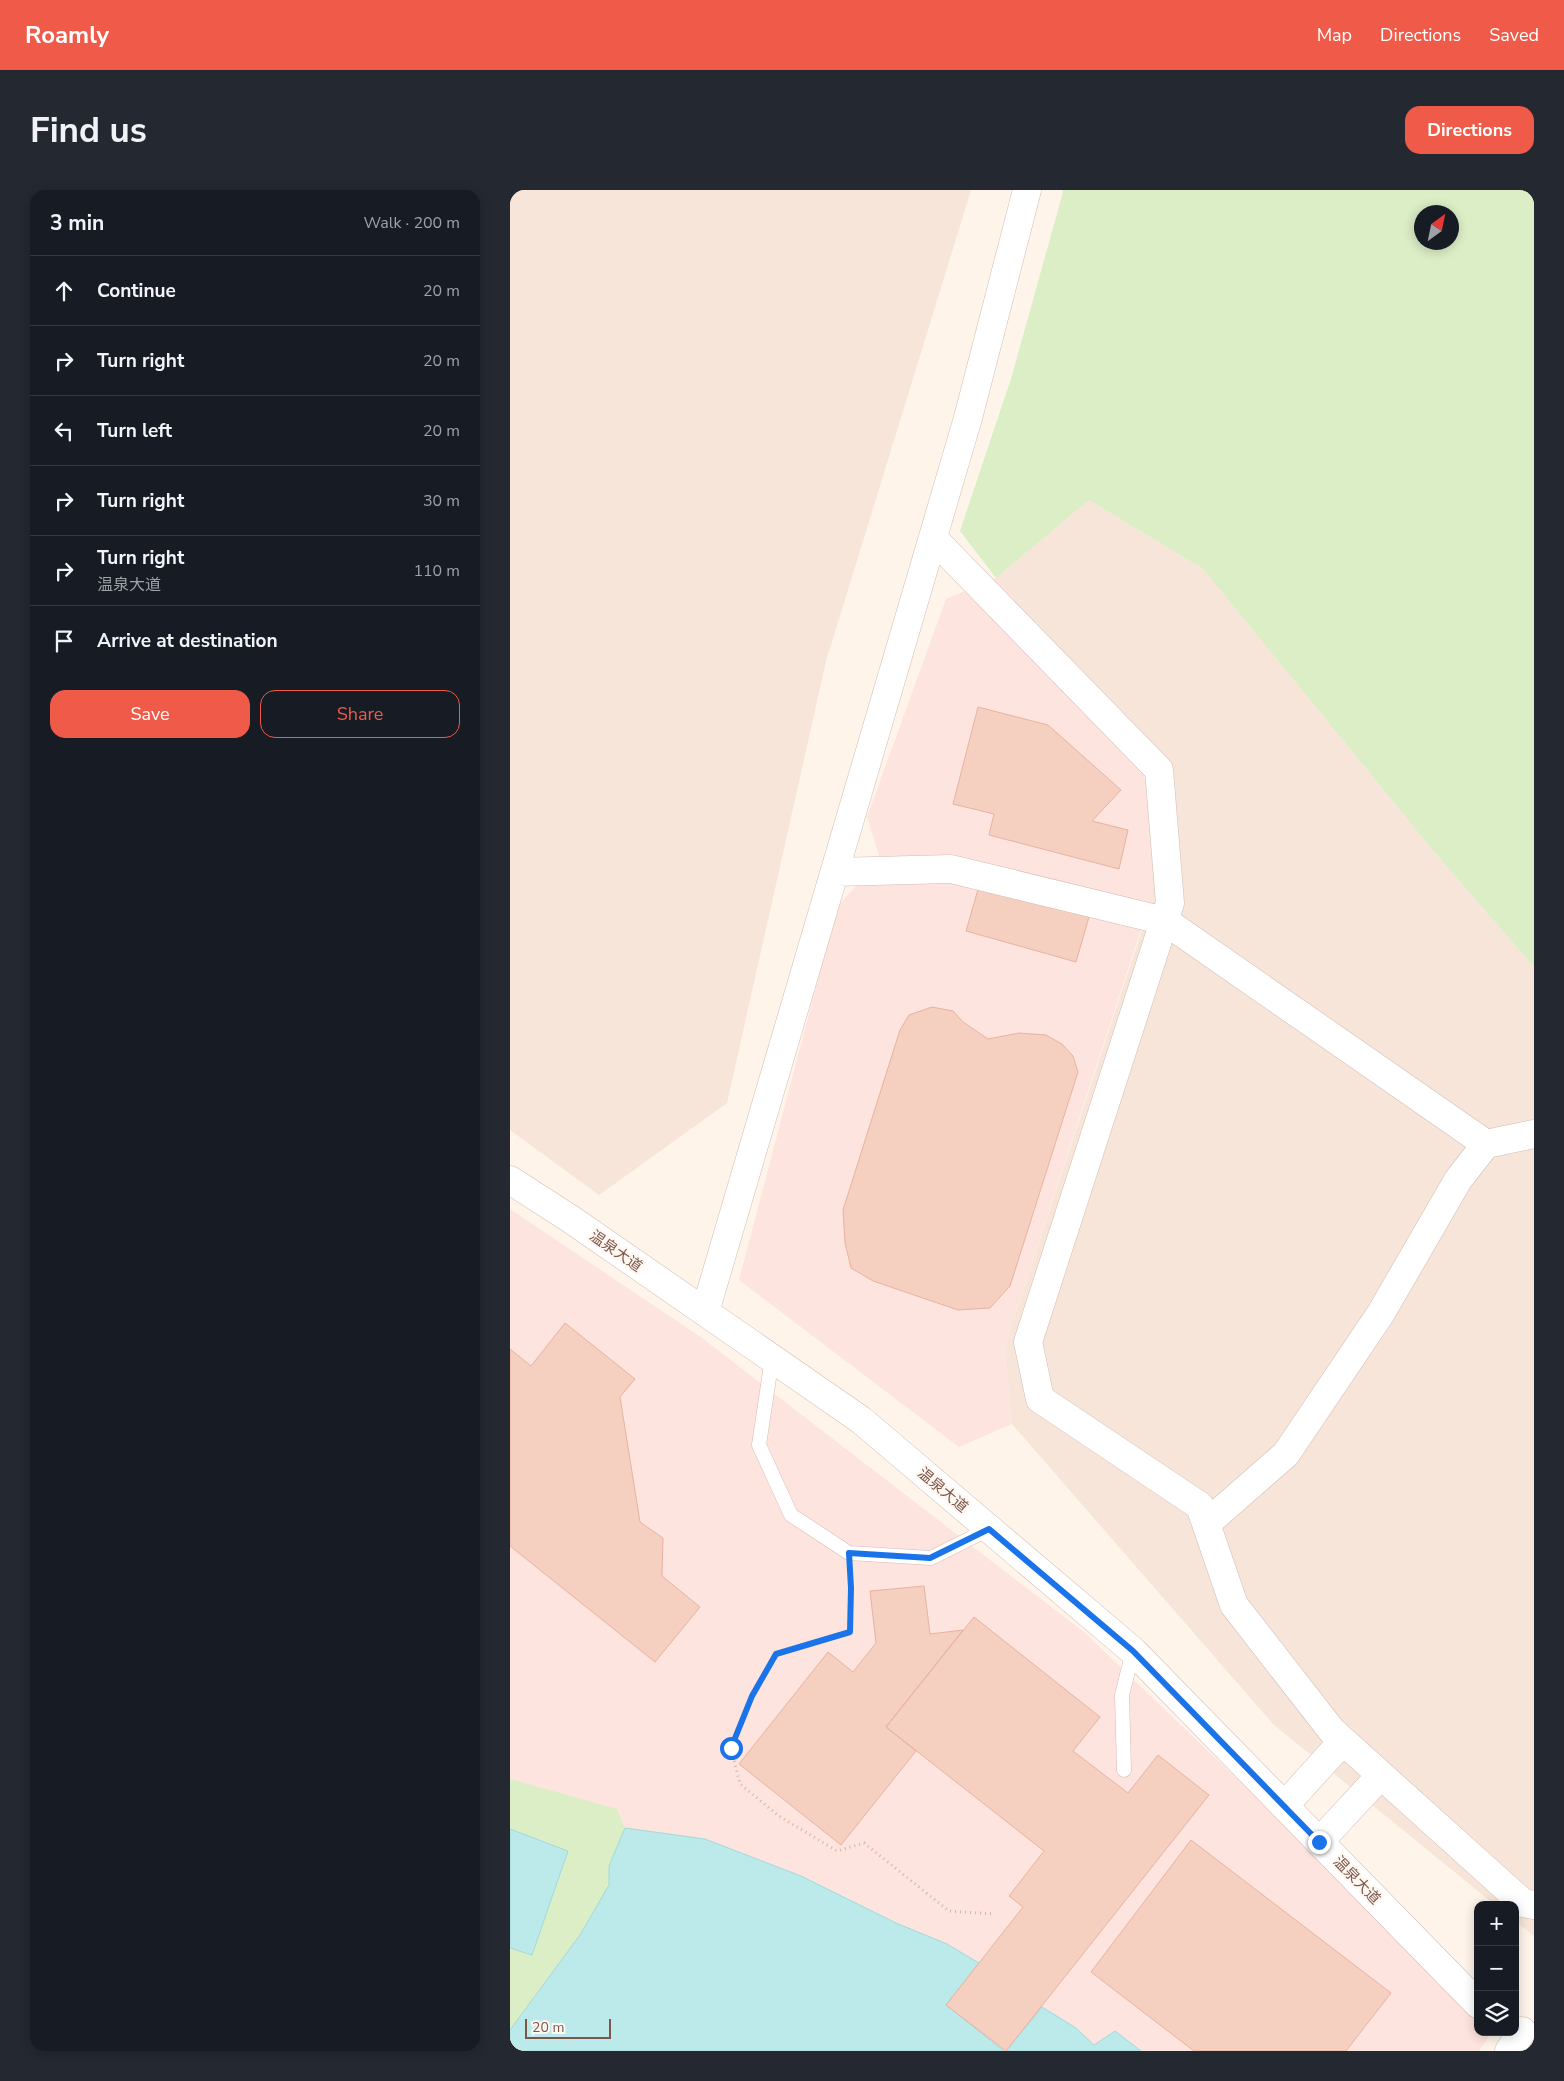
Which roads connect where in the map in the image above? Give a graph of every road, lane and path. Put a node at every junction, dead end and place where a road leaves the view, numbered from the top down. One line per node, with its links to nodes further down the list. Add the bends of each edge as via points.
1 (1027, 190): 2 (street)
2 (933, 538): 3 (street); 4 (street, via 1159,770 1170,903)
3 (834, 872): 4 (street, via 951,870); 8 (street)
4 (1165, 921): 6 (street); 10 (street, via 1028,1342 1040,1399 1200,1506)
5 (1534, 1134): 6 (street)
6 (1486, 1144): 10 (street, via 1458,1180 1382,1313 1286,1454)
7 (510, 1180): 8 (street, 温泉大道)
8 (705, 1312): 9 (street, 温泉大道)
9 (772, 1358): 11 (street, 温泉大道, via 861,1420); 12 (lane, via 759,1445 791,1515)
10 (1206, 1524): 14 (street, via 1234,1605)
11 (989, 1529): 12 (lane, via 930,1558); 13 (street, 温泉大道)
12 (849, 1553): 20 (path, via 850,1632 776,1654 752,1696 731,1748 740,1784 779,1816 837,1851 864,1843 949,1911)
13 (1133, 1651): 15 (lane, via 1122,1695); 17 (street, 温泉大道)
14 (1343, 1741): 16 (street); 17 (street)
15 (1124, 1770)
16 (1381, 1775): 18 (street); 19 (street, via 1524,1903)
17 (1284, 1806): 18 (street, 温泉大道)
18 (1319, 1842): 21 (street, 温泉大道)
19 (1534, 1906)
20 (994, 1914)
21 (1474, 2000)

